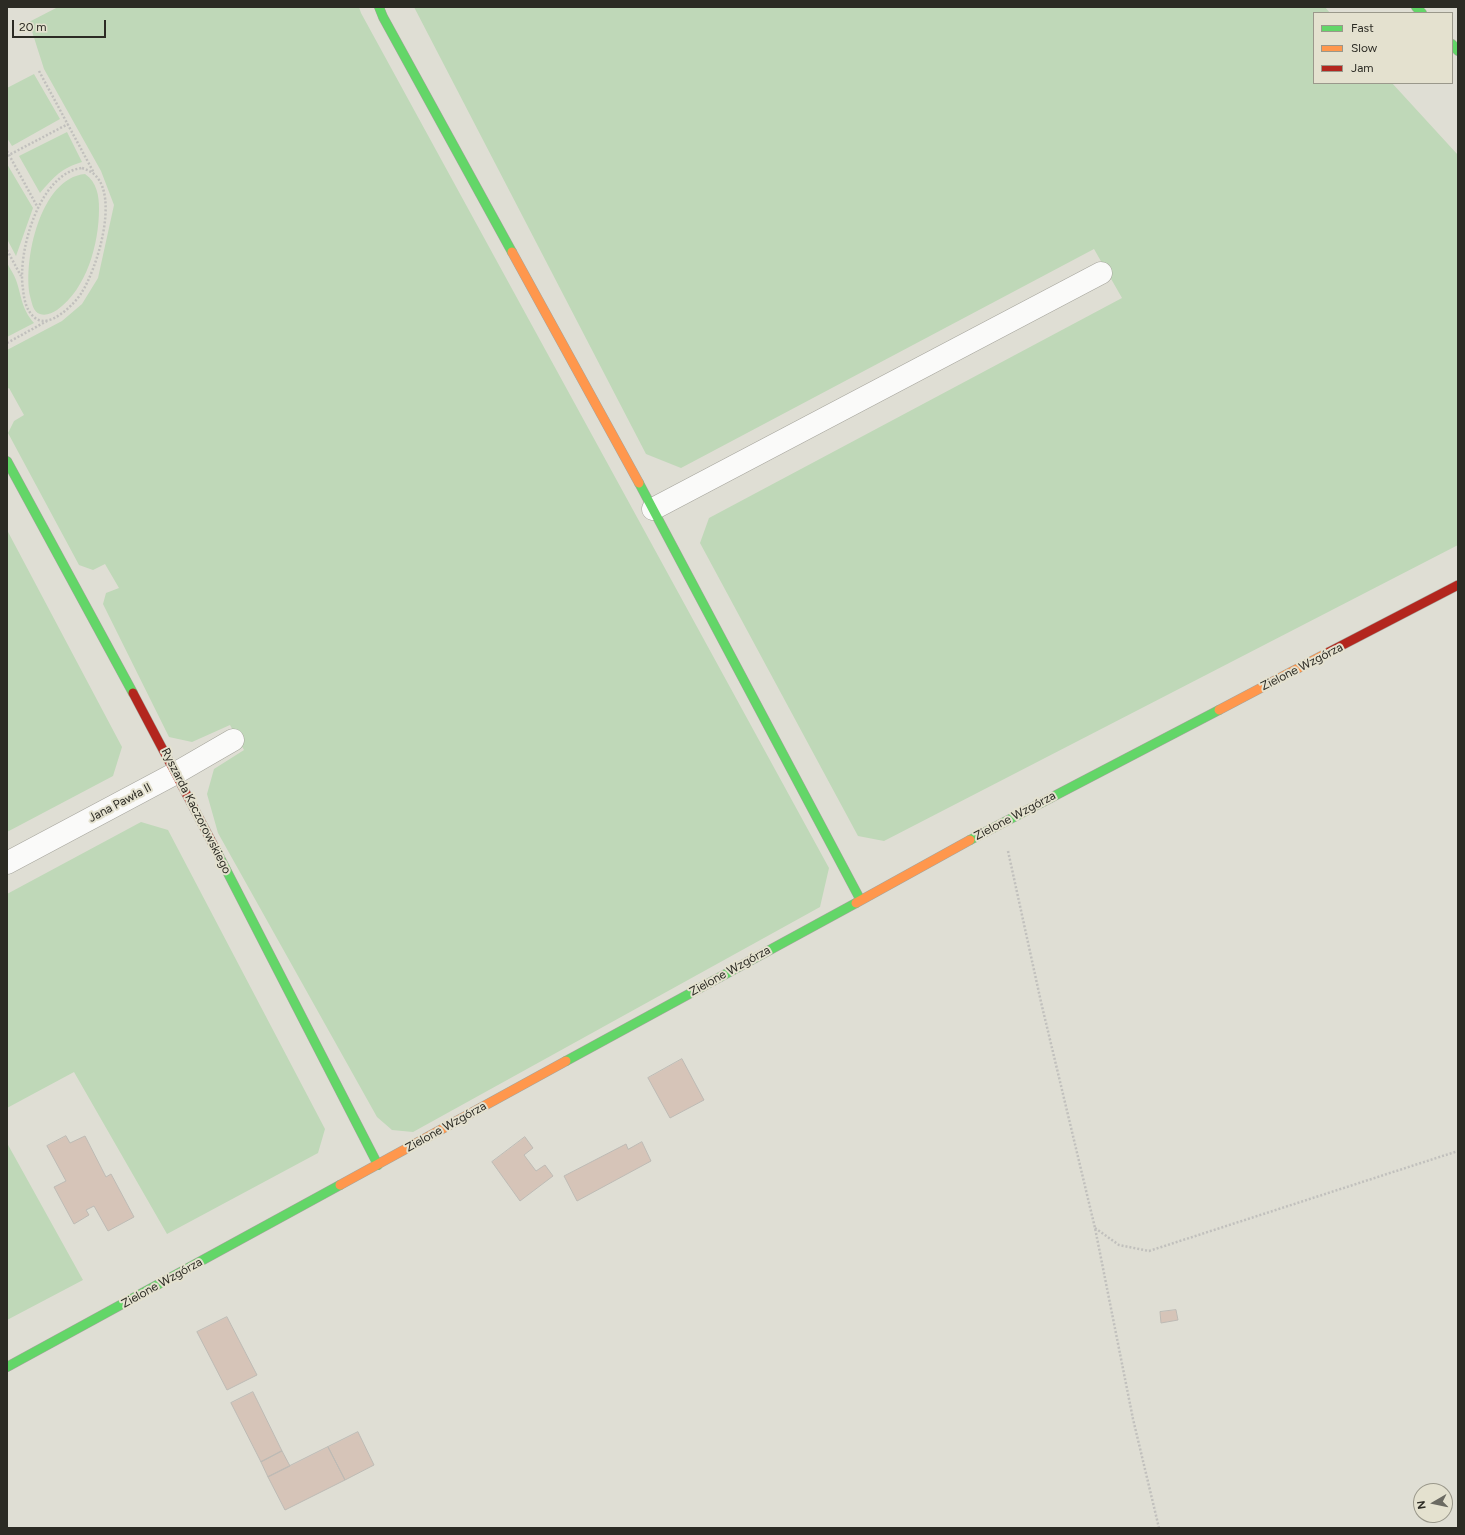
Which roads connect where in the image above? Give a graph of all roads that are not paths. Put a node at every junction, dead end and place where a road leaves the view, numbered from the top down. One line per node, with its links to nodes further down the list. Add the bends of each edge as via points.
1 (380, 7): 4 (main road, via 383,17)
2 (1101, 273): 4 (street)
3 (7, 461): 7 (main road, Ryszarda Kaczorowskiego)
4 (653, 509): 9 (main road)
5 (1458, 585): 9 (main road, Zielone Wzgórza)
6 (233, 740): 7 (street, Jana Pawła II)
7 (176, 773): 8 (street, Jana Pawła II); 10 (main road, Ryszarda Kaczorowskiego)
8 (7, 863)
9 (860, 900): 10 (main road, Zielone Wzgórza)
10 (378, 1165): 11 (main road, Zielone Wzgórza)
11 (7, 1367)

